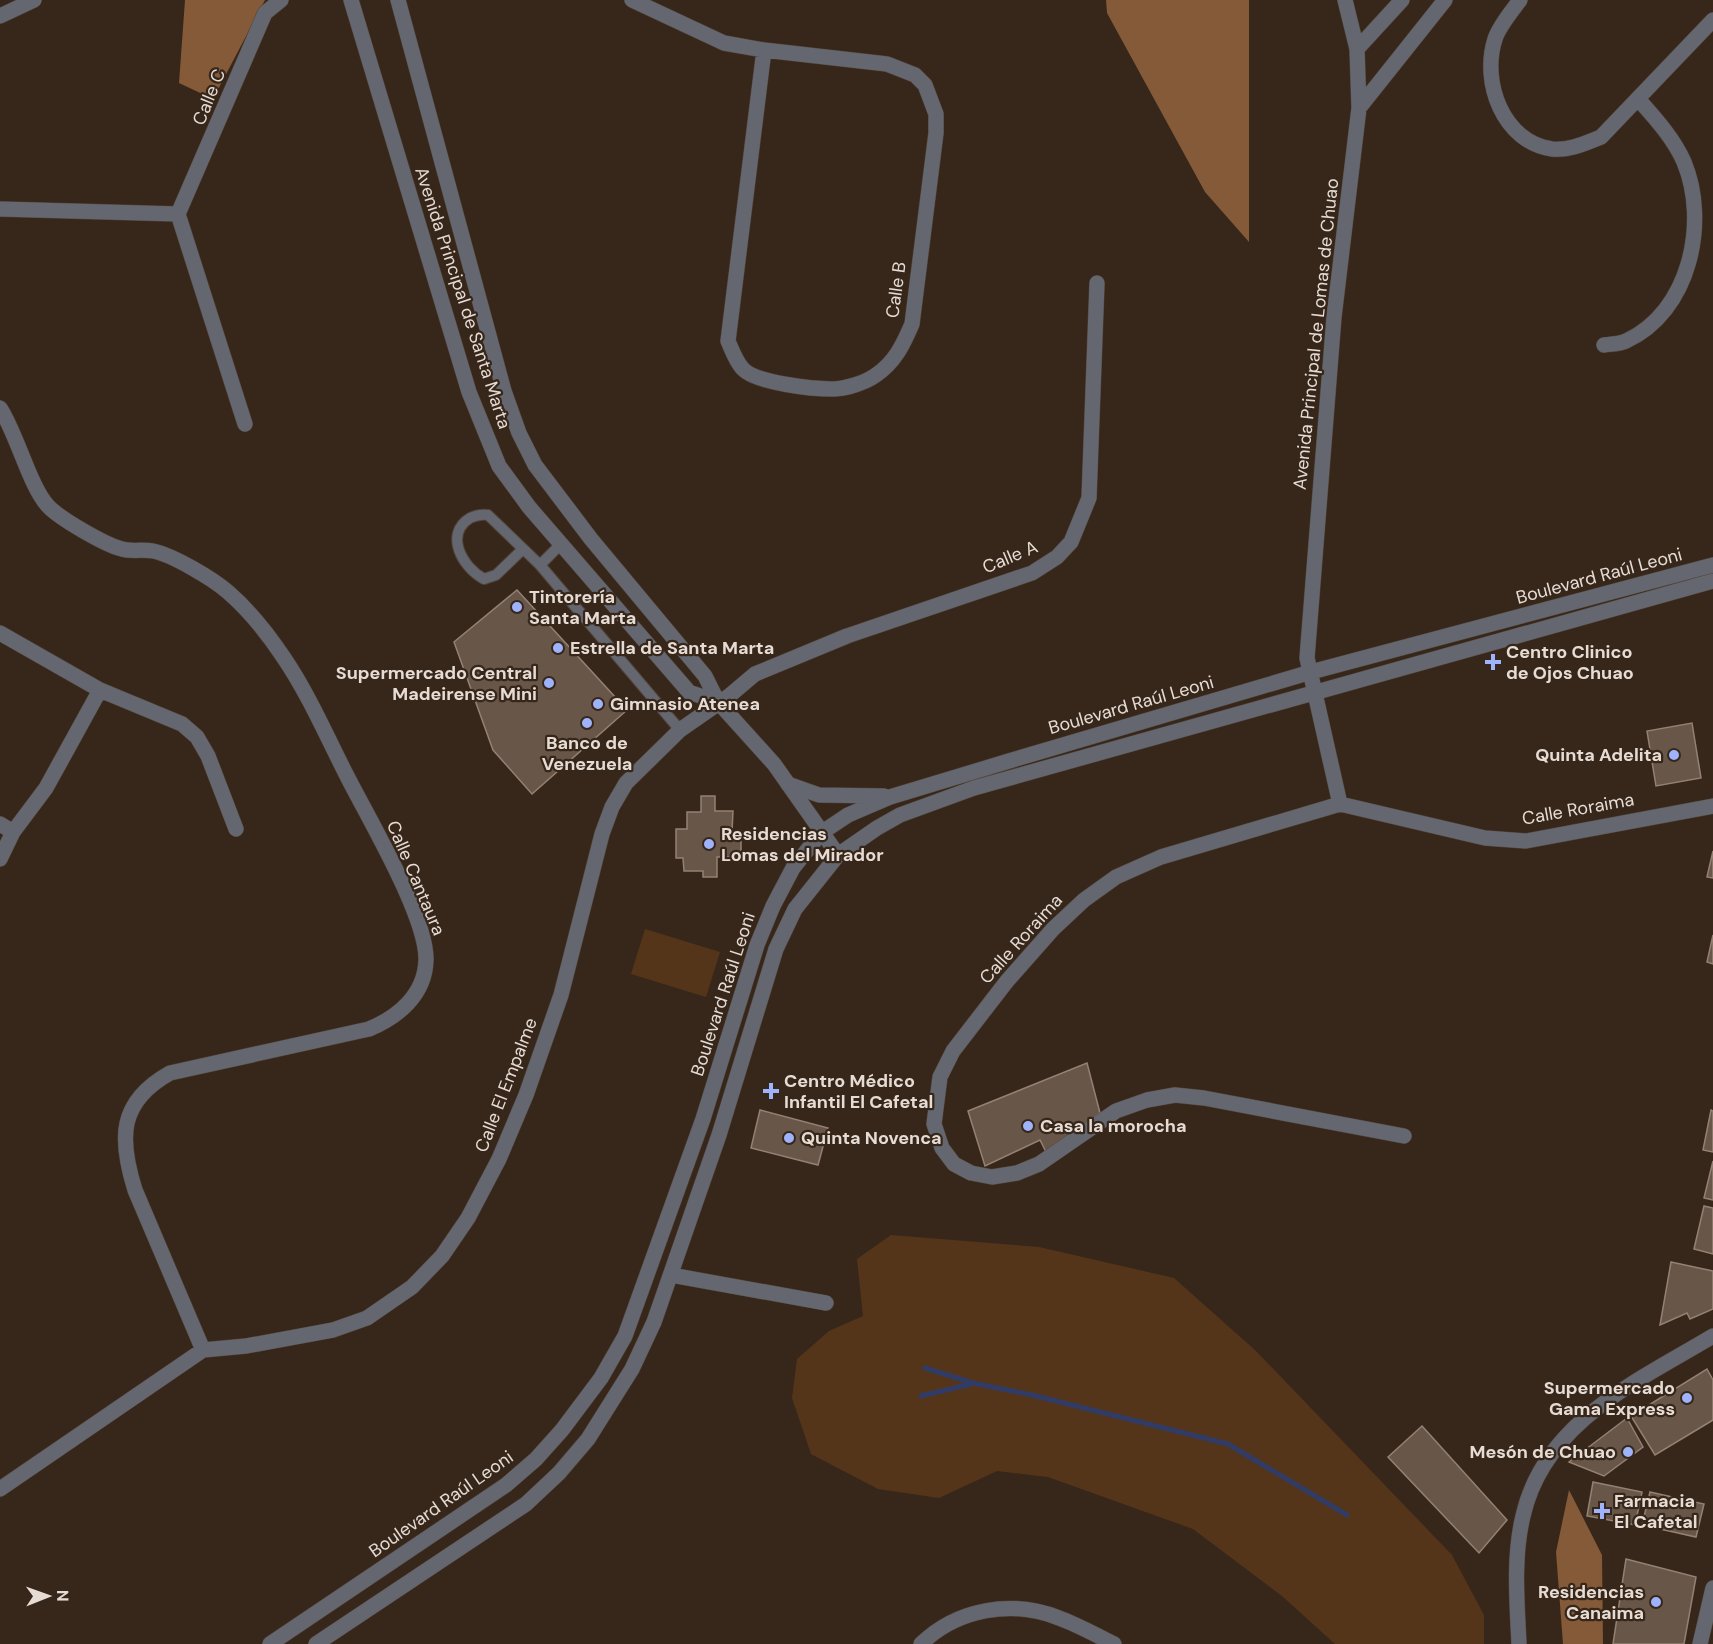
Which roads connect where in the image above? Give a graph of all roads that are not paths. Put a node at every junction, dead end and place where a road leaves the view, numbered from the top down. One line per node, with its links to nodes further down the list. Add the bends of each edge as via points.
1 (34, 0): 10 (street)
2 (281, 0): 17 (street, Calle C, via 265,13)
3 (351, 0): 22 (street, Avenida Principal de Santa Marta, via 478,418 500,466)
4 (398, 0): 31 (street, Avenida Principal de Santa Marta, via 504,391 519,433 553,490 705,676)
5 (632, 0): 13 (street, Calle B, via 724,43)
6 (1345, 0): 12 (street, Avenida Principal de Lomas de Chuao)
7 (1402, 0): 12 (street)
8 (1445, 0): 15 (street)
9 (1520, 0): 14 (street, via 1495,38 1492,63 1493,92 1505,117 1521,136 1551,149 1577,147 1601,137)
10 (0, 16)
11 (1713, 20): 14 (street)
12 (1357, 49): 15 (street, Avenida Principal de Lomas de Chuao)
13 (764, 50): 13 (street, Calle B, via 728,341 744,370 760,380 833,389 855,384 873,377 892,362 912,324 936,133 933,99 915,75 886,64)
14 (1639, 100): 19 (street, via 1663,127 1684,162 1693,192 1696,230 1689,261 1673,299 1652,324 1626,342)
15 (1359, 108): 28 (street, Avenida Principal de Lomas de Chuao, via 1334,317 1307,658)
16 (0, 209): 17 (street)
17 (178, 214): 21 (street)
18 (1097, 283): 31 (street, Calle A, via 1089,498 1071,542 1057,557 1032,573 847,636 755,674)
19 (1604, 345)
20 (0, 408): 46 (street, Calle Cantaura, via 47,506 123,550 152,550 176,558 226,590 253,616 299,682 391,862 426,950 417,990 401,1013 389,1021 369,1029 170,1073 149,1085 135,1102 127,1123 127,1164)
21 (245, 424)
22 (561, 544): 24 (lane); 31 (street, Avenida Principal de Santa Marta, via 689,692)
23 (523, 549): 23 (lane, via 488,515 475,515 460,524 457,531 463,558 483,579 496,575); 24 (lane)
24 (540, 565): 32 (lane)
25 (1713, 565): 28 (street, Boulevard Raúl Leoni)
26 (1713, 581): 30 (street, Boulevard Raúl Leoni)
27 (0, 633): 29 (street)
28 (1311, 672): 30 (street, Avenida Principal de Lomas de Chuao); 34 (street, Boulevard Raúl Leoni)
29 (100, 690): 37 (street, via 46,788); 38 (street, via 182,724 197,737)
30 (1315, 693): 35 (street, Avenida Principal de Lomas de Chuao); 40 (street, Boulevard Raúl Leoni, via 948,796 900,815)
31 (718, 702): 32 (street, Calle El Empalme); 33 (street, Avenida Principal de Santa Marta, via 741,724)
32 (680, 730): 46 (street, Calle El Empalme, via 626,783 612,807 561,995 526,1095 499,1159 468,1218 442,1256 412,1287 366,1318 300,1337)
33 (788, 784): 34 (street, via 819,795); 39 (street, Avenida Principal de Santa Marta)
34 (890, 797): 39 (street, Boulevard Raúl Leoni, via 848,815)
35 (1340, 804): 36 (street, Calle Roraima, via 1485,838 1526,841); 42 (street, Calle Roraima, via 1161,857 1116,877 1084,900 1007,981 953,1051 940,1077 934,1124 942,1148 954,1164 971,1173 992,1177 1039,1164 1116,1112 1175,1095)
36 (1713, 806)
37 (6, 828): 41 (street)
38 (236, 829)
39 (821, 833): 40 (street, Avenida Principal de Santa Marta); 49 (street, Boulevard Raúl Leoni, via 794,868 757,945 656,1254 625,1336 602,1378 562,1431 506,1485)
40 (838, 855): 43 (street, Boulevard Raúl Leoni, via 795,909 776,949)
41 (0, 859)
42 (1404, 1136)
43 (671, 1275): 44 (street); 50 (street, Boulevard Raúl Leoni, via 654,1322 621,1387 588,1439 559,1473 526,1503)
44 (826, 1303)
45 (1713, 1336): 53 (street, via 1602,1404 1542,1465 1522,1516)
46 (203, 1350): 47 (street)
47 (0, 1489)
48 (1713, 1588): 54 (street)
49 (270, 1644)
50 (315, 1644)
51 (921, 1644): 52 (street, via 936,1630 971,1612 1001,1609 1031,1610 1058,1617)
52 (1114, 1644)
53 (1519, 1644)
54 (1700, 1644)

